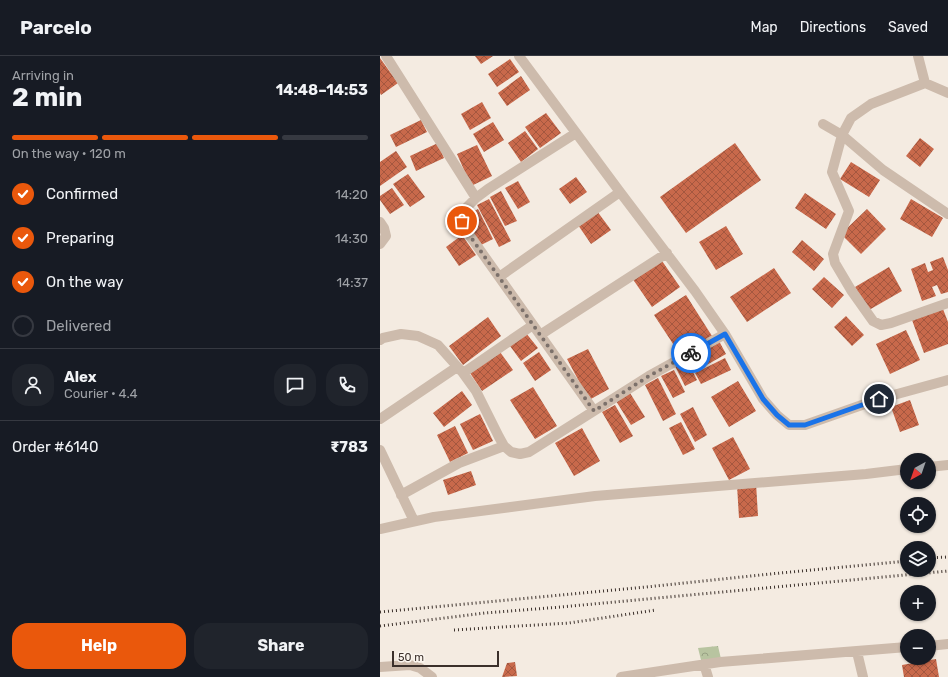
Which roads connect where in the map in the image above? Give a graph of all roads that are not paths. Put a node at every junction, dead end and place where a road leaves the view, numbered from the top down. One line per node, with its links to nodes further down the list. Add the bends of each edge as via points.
1 (386, 56): 10 (street)
2 (519, 56): 7 (street)
3 (918, 56): 4 (street)
4 (925, 83): 5 (street); 8 (street, via 871,104 851,118)
5 (948, 93)
6 (824, 124): 8 (street)
7 (576, 134): 9 (street); 10 (street)
8 (842, 135): 11 (street, via 883,170); 16 (street, via 832,172 849,211 833,254 835,263 851,290 873,321 881,325)
9 (620, 192): 14 (street); 15 (street)
10 (476, 198): 15 (street, via 462,212 462,221)
11 (948, 214)
12 (380, 222): 13 (street, via 386,236)
13 (380, 244)
14 (667, 253): 18 (street); 19 (street)
15 (499, 277): 17 (street)
16 (948, 303)
17 (533, 325): 19 (street); 21 (street)
18 (725, 334): 22 (street, via 763,399 789,425 805,425 879,399); 23 (street, via 649,376)
19 (540, 335): 23 (street)
20 (380, 340): 21 (street, via 401,334 418,336 438,344)
21 (460, 370): 24 (street); 25 (street, via 476,391)
22 (948, 380)
23 (594, 411): 25 (street, via 529,452 511,452)
24 (380, 419)
25 (504, 446): 30 (street, via 459,463)
26 (380, 450): 30 (street)
27 (948, 465): 28 (street)
28 (936, 466)
29 (900, 471): 31 (street, via 595,496)
30 (401, 495): 31 (street)
31 (414, 521): 32 (street)
32 (380, 529)
33 (948, 644): 34 (street)
34 (936, 645)
35 (900, 649): 36 (street)
36 (857, 652): 37 (street); 42 (street)
37 (704, 664): 40 (street); 41 (street)
38 (380, 667): 39 (street, via 410,665 420,668)
39 (432, 677)
40 (621, 677)
41 (708, 677)
42 (863, 677)

